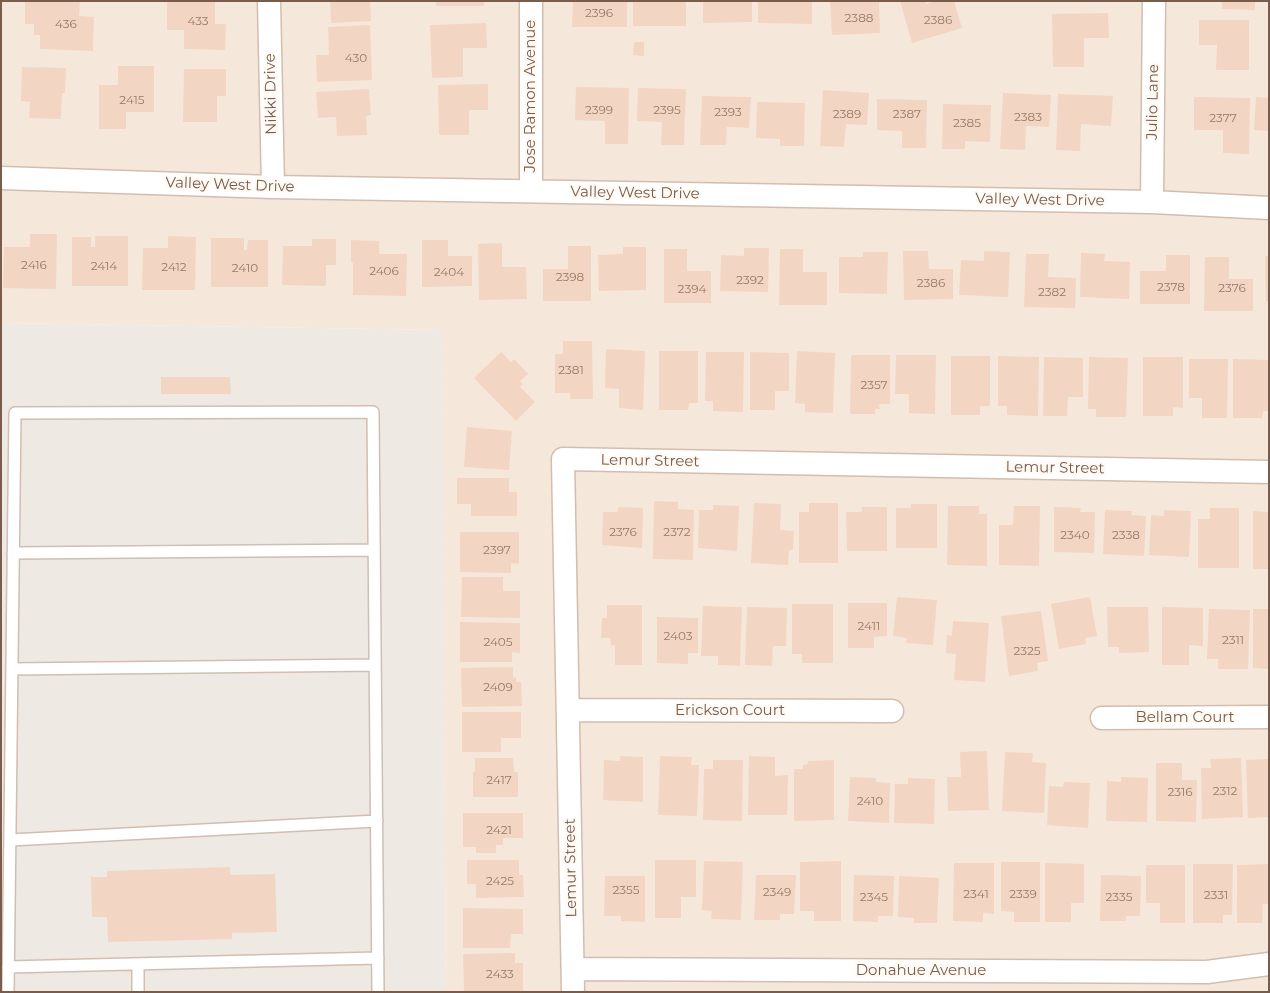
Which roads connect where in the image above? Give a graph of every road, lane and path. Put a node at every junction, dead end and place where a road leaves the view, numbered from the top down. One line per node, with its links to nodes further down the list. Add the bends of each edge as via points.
1 (269, 1): 5 (street, Nikki Drive)
2 (531, 1): 6 (street, Jose Ramon Avenue)
3 (1154, 1): 7 (street, Julio Lane)
4 (1, 178): 5 (street, Valley West Drive)
5 (273, 187): 6 (street, Valley West Drive)
6 (531, 191): 7 (street, Valley West Drive)
7 (1152, 202): 8 (street, Valley West Drive)
8 (1269, 208)
9 (1269, 472): 14 (street, Lemur Street, via 563,459)
10 (374, 550): 11 (lane); 11 (lane, via 373,412 14,413); 12 (lane)
11 (13, 553): 13 (lane)
12 (375, 665): 13 (lane); 18 (lane)
13 (12, 669): 19 (lane)
14 (568, 710): 15 (street, Erickson Court); 24 (street, Lemur Street)
15 (892, 711)
16 (1269, 717): 17 (street, Bellam Court)
17 (1102, 718)
18 (377, 822): 19 (lane); 20 (lane)
19 (10, 840): 23 (lane)
20 (378, 958): 21 (lane); 27 (lane)
21 (138, 964): 23 (lane); 26 (lane)
22 (1269, 964): 24 (street, Donahue Avenue, via 1206,972)
23 (8, 967): 25 (lane)
24 (572, 969): 28 (street, Lemur Street)
25 (8, 992)
26 (138, 992)
27 (378, 992)
28 (573, 992)

